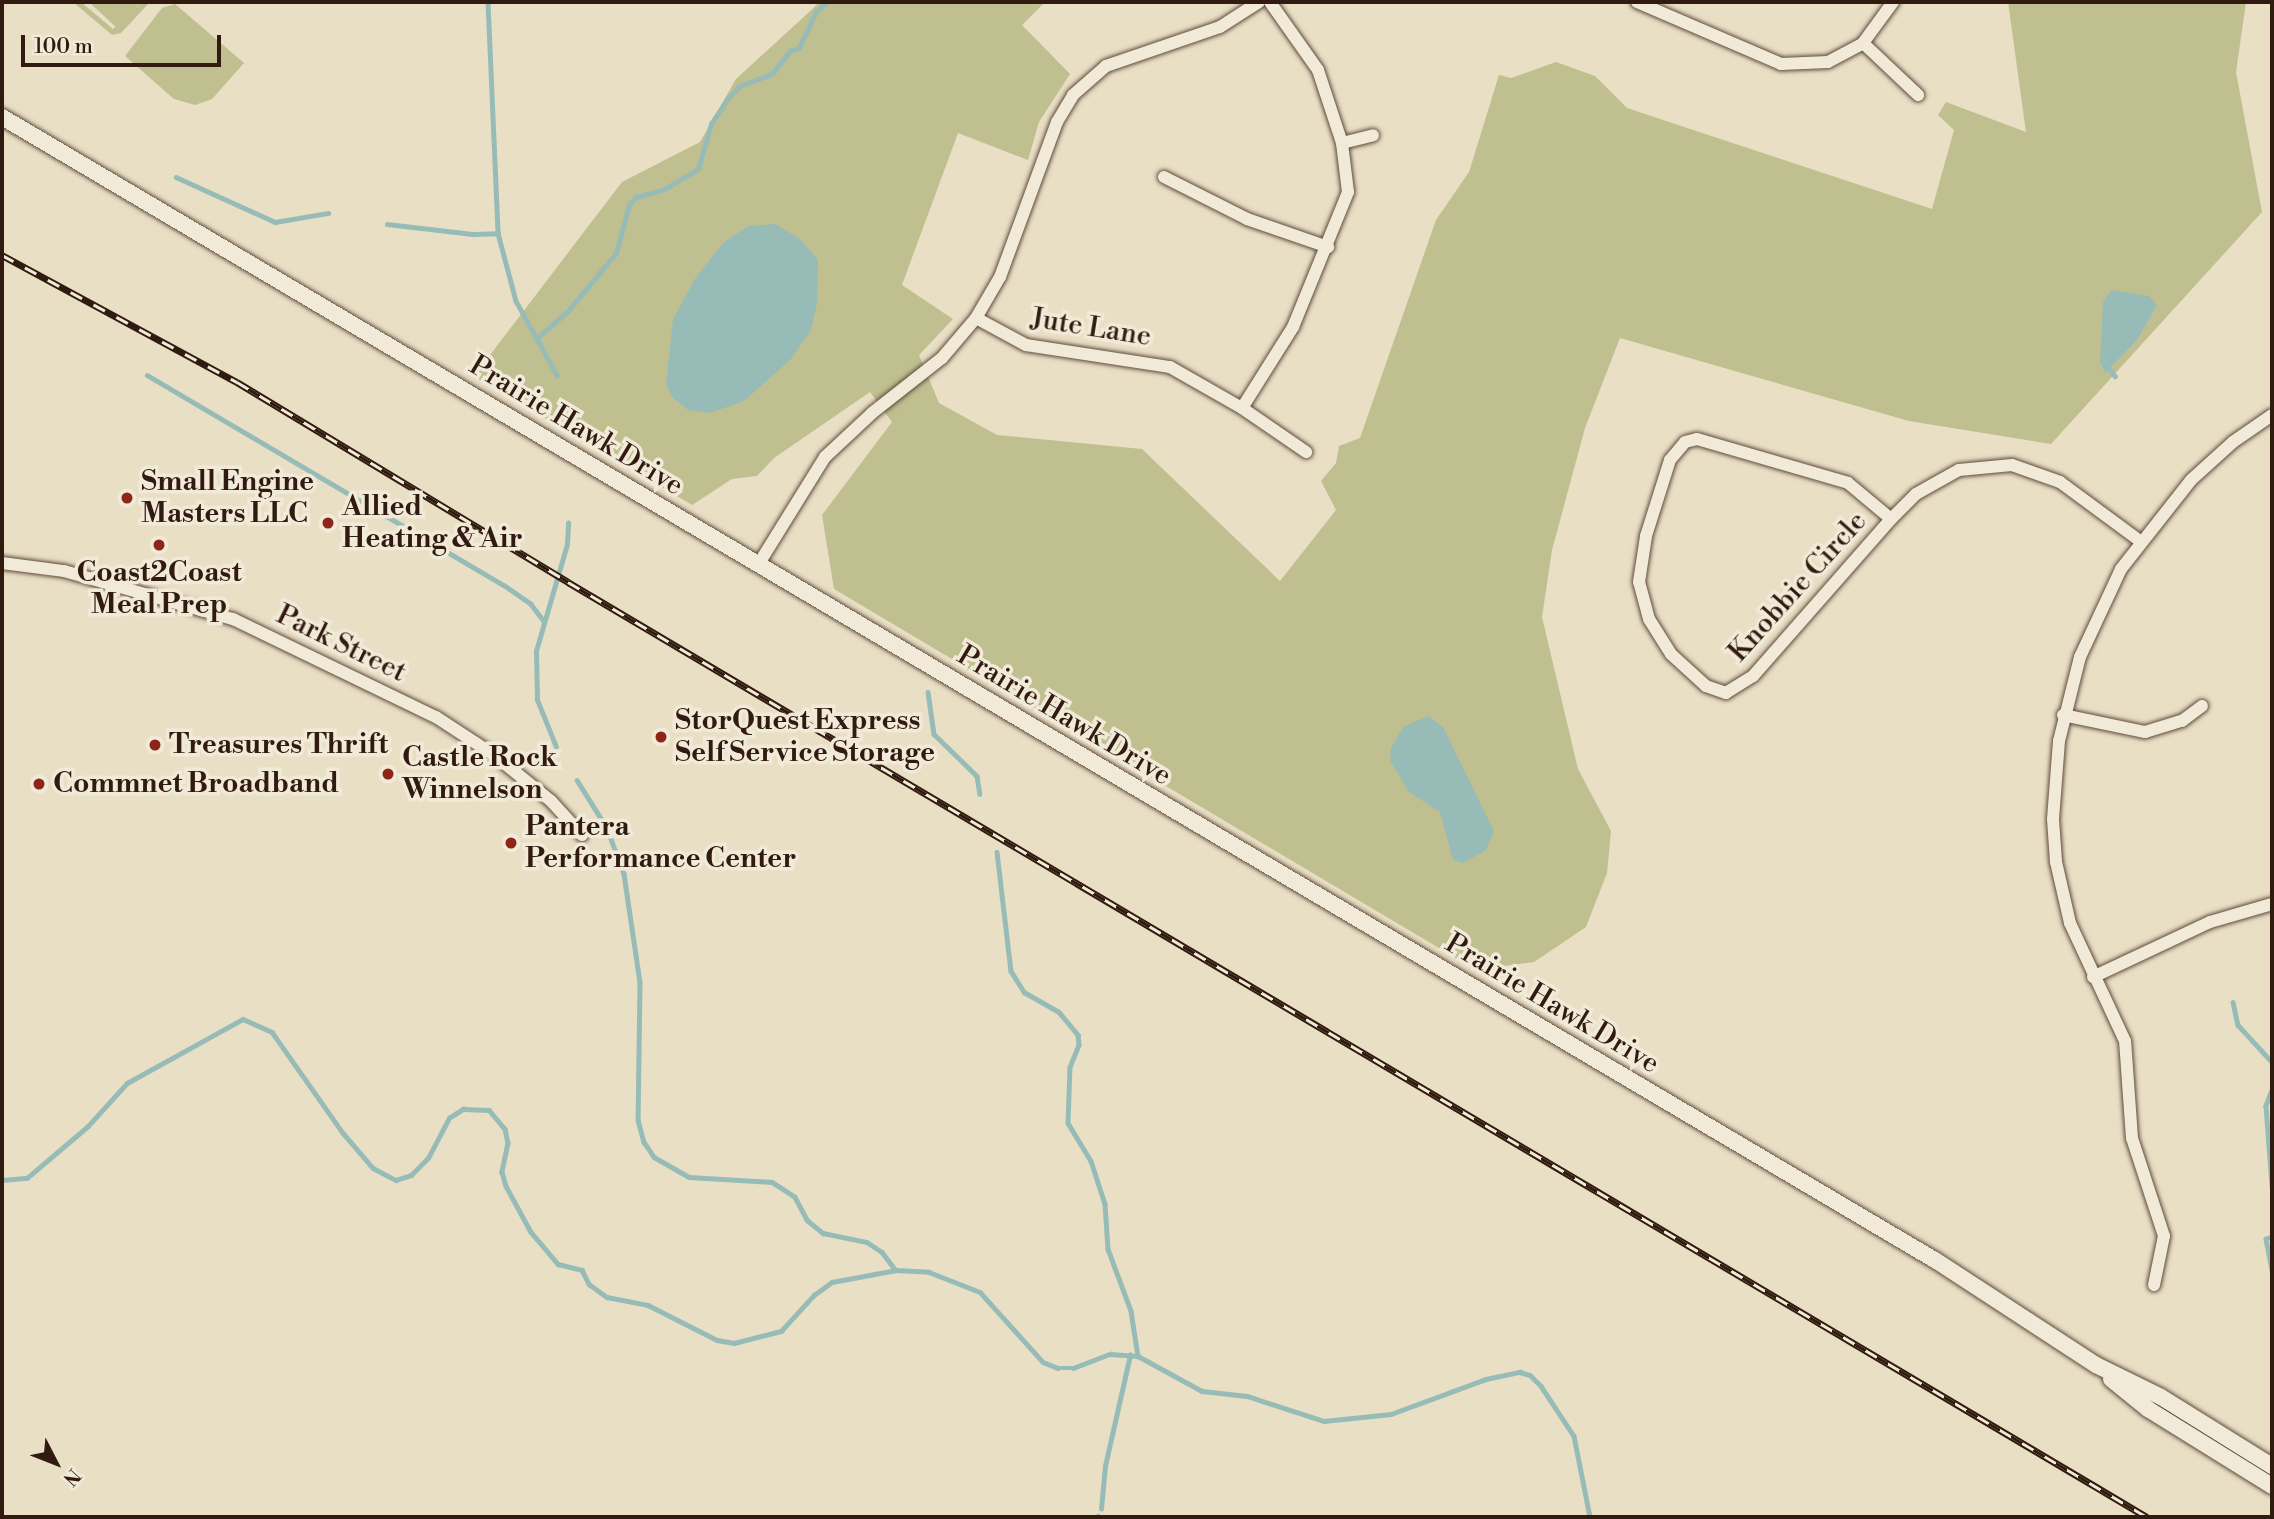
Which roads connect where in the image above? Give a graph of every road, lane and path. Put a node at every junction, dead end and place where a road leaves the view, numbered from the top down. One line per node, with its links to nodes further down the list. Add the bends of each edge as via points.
1 (1259, 2): 12 (street, via 1220,27 1106,66 1073,94 1057,122 1000,277)
2 (1270, 2): 9 (street, via 1318,70)
3 (1637, 2): 5 (street, via 1781,64 1828,62)
4 (1894, 2): 5 (street)
5 (1863, 43): 6 (street)
6 (1918, 95)
7 (2, 117): 19 (street, Prairie Hawk Drive)
8 (1373, 135): 9 (street)
9 (1342, 142): 11 (street, via 1348,192)
10 (1164, 177): 11 (street, via 1247,219)
11 (1328, 247): 13 (street, via 1293,327)
12 (976, 318): 13 (street, Jute Lane, via 1012,340 1037,348 1170,366); 19 (street, via 929,369 872,413 811,477)
13 (1242, 408): 15 (street, Jute Lane)
14 (2272, 415): 17 (street, via 2191,480)
15 (1306, 452)
16 (1891, 519): 16 (street, Knobbie Circle, via 1736,691 1706,686 1671,654 1649,620 1639,582 1641,560 1670,460 1685,442 1712,440 1811,469 1848,483); 17 (street, via 1916,494 1959,470 2012,465 2060,482)
17 (2140, 541): 21 (street, via 2094,620)
18 (2, 563): 22 (street, Park Street, via 64,571 233,619 436,717 494,755 551,802)
19 (758, 565): 26 (street, Prairie Hawk Drive, via 1935,1260)
20 (2202, 706): 21 (street, via 2172,725 2145,732)
21 (2063, 715): 24 (street, via 2053,819 2056,862 2070,923)
22 (582, 835)
23 (2272, 904): 24 (street, via 2210,922)
24 (2093, 977): 25 (street, via 2125,1041 2132,1138 2160,1214 2164,1236)
25 (2154, 1285)
26 (2096, 1365): 27 (street, Prairie Hawk Drive, via 2161,1397); 28 (street, Prairie Hawk Drive, via 2148,1409)
27 (2272, 1466)
28 (2272, 1486)

